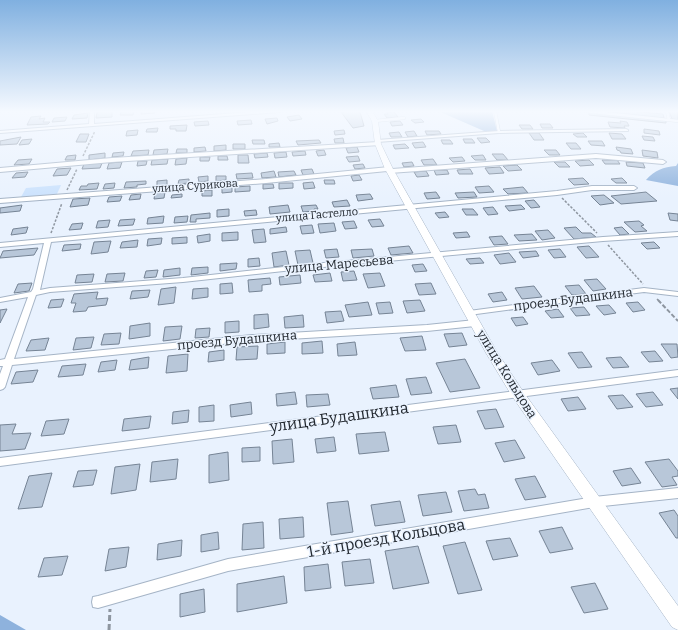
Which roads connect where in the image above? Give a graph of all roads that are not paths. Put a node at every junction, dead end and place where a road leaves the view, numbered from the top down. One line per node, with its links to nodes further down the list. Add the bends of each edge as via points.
1 (406, 140): 2 (street)
2 (377, 143): 4 (street); 5 (street, улица Кольцова)
3 (663, 162): 5 (street, улица Сурикова, via 596,156)
4 (0, 170)
5 (390, 170): 7 (street, улица Сурикова); 8 (street, улица Кольцова)
6 (634, 188): 8 (street, улица Гастелло, via 592,188)
7 (0, 201)
8 (412, 206): 10 (street, улица Гастелло); 12 (street, улица Кольцова)
9 (678, 234): 12 (street, улица Маресьева)
10 (48, 240): 11 (street, улица Гастелло); 14 (street, via 37,289)
11 (0, 245)
12 (437, 255): 14 (street, улица Маресьева, via 183,280 50,290); 16 (street, улица Кольцова)
13 (678, 294): 16 (street, проезд Будашкина, via 636,291)
14 (32, 295): 15 (street, улица Маресьева); 17 (street)
15 (0, 300)
16 (472, 318): 17 (street, проезд Будашкина); 20 (street, улица Кольцова)
17 (4, 363): 19 (street)
18 (678, 373): 20 (street, улица Будашкина)
19 (0, 388)
20 (517, 393): 21 (street, улица Будашкина); 23 (street, улица Кольцова)
21 (0, 462)
22 (678, 494): 23 (street, 1-й проезд Кольцова)
23 (594, 502): 24 (street, 1-й проезд Кольцова, via 228,566); 25 (street, улица Кольцова)
24 (98, 602)
25 (678, 621)

